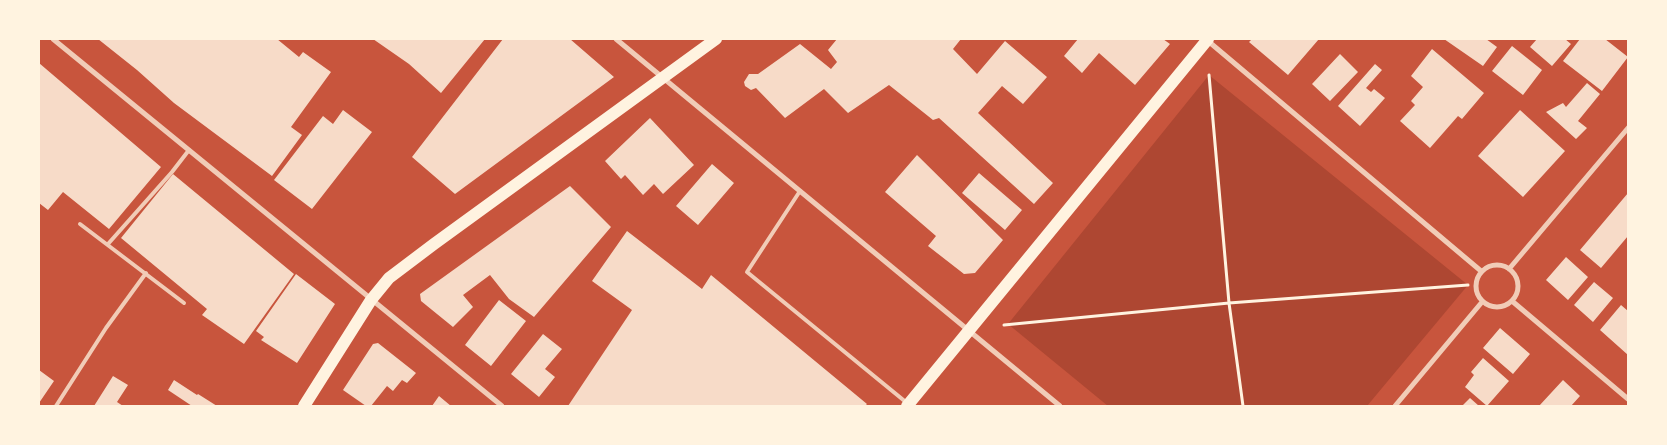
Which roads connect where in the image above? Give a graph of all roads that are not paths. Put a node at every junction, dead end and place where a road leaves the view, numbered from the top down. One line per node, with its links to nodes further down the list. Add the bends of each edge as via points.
1 (53, 39): 7 (street)
2 (616, 39): 5 (street)
3 (716, 39): 5 (highway)
4 (1207, 39): 12 (street); 18 (highway)
5 (662, 77): 8 (street); 14 (highway, via 389,278)
6 (1628, 128): 11 (street)
7 (189, 150): 10 (lane); 14 (street)
8 (800, 191): 18 (street); 20 (lane, via 747,272)
9 (80, 224): 10 (lane)
10 (108, 244): 13 (lane)
11 (1509, 268): 12 (street, via 1491,265); 15 (street, via 1518,288)
12 (1481, 272): 16 (street, via 1475,284)
13 (146, 273): 17 (lane); 21 (lane)
14 (371, 300): 22 (highway); 23 (street)
15 (1512, 301): 16 (street, via 1501,307); 19 (street)
16 (1482, 302): 25 (street)
17 (184, 303)
18 (970, 332): 20 (highway); 24 (street)
19 (1628, 399)
20 (908, 405)
21 (56, 406)
22 (304, 406)
23 (502, 406)
24 (1060, 406)
25 (1395, 406)

